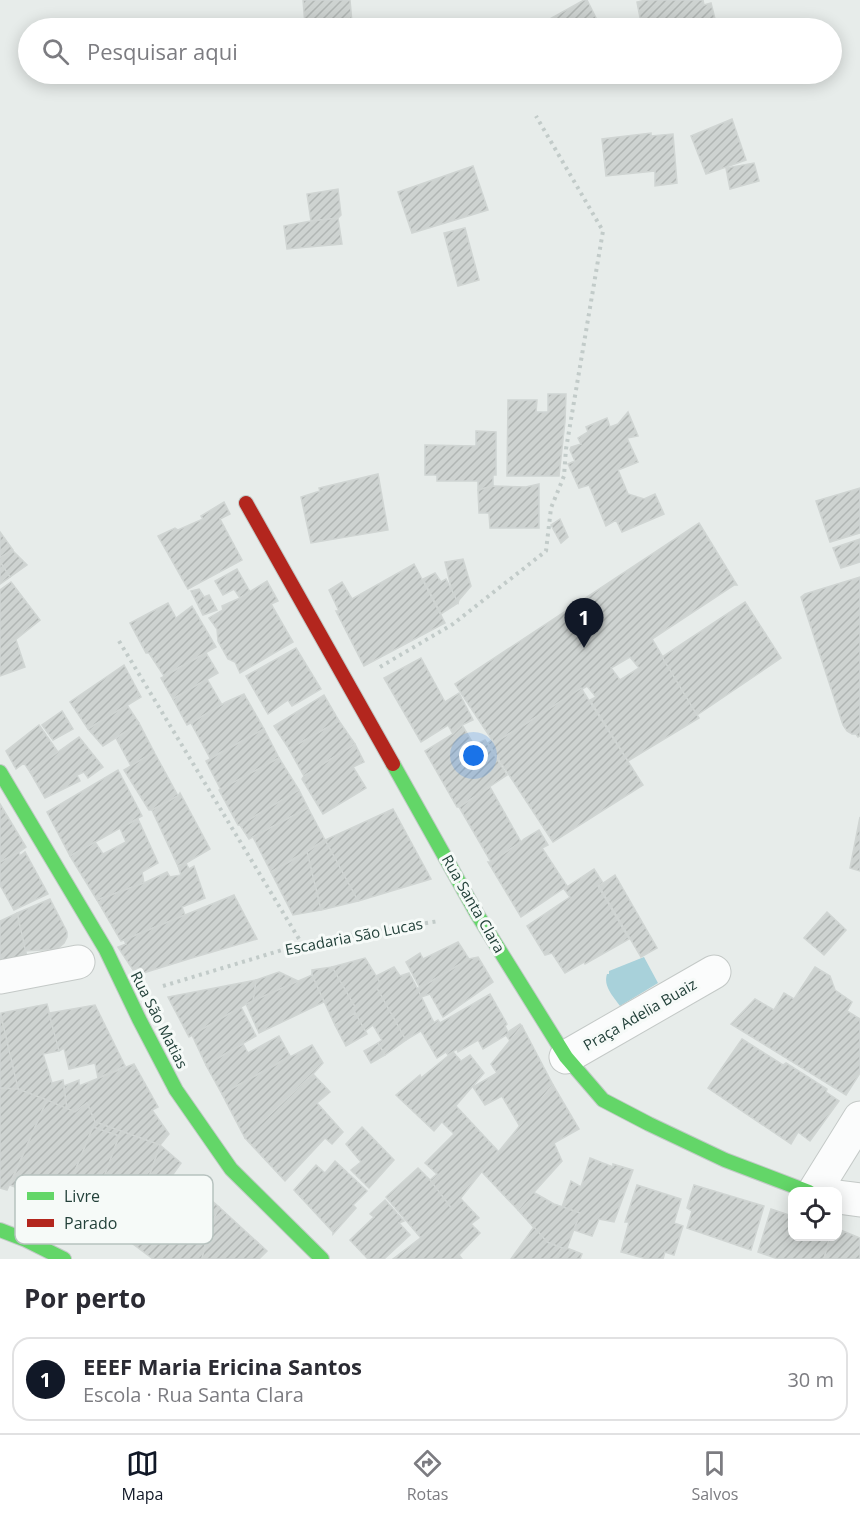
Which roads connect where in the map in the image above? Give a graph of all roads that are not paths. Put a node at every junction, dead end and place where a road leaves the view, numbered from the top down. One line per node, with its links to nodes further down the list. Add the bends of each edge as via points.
1 (246, 503): 6 (street, Rua Santa Clara, via 477,914)
2 (0, 772): 16 (street, Rua São Matias, via 106,950 176,1090 231,1169)
3 (78, 962): 5 (street)
4 (714, 972): 6 (street, Praça Adelia Buaiz)
5 (0, 977)
6 (566, 1057): 8 (street, Rua Santa Clara, via 603,1100 725,1160)
7 (860, 1118): 9 (street)
8 (798, 1187)
9 (817, 1187)
10 (842, 1198): 11 (street)
11 (860, 1200)
12 (0, 1230): 13 (street)
13 (15, 1236)
14 (34, 1244): 15 (street)
15 (64, 1259)
16 (322, 1259)

